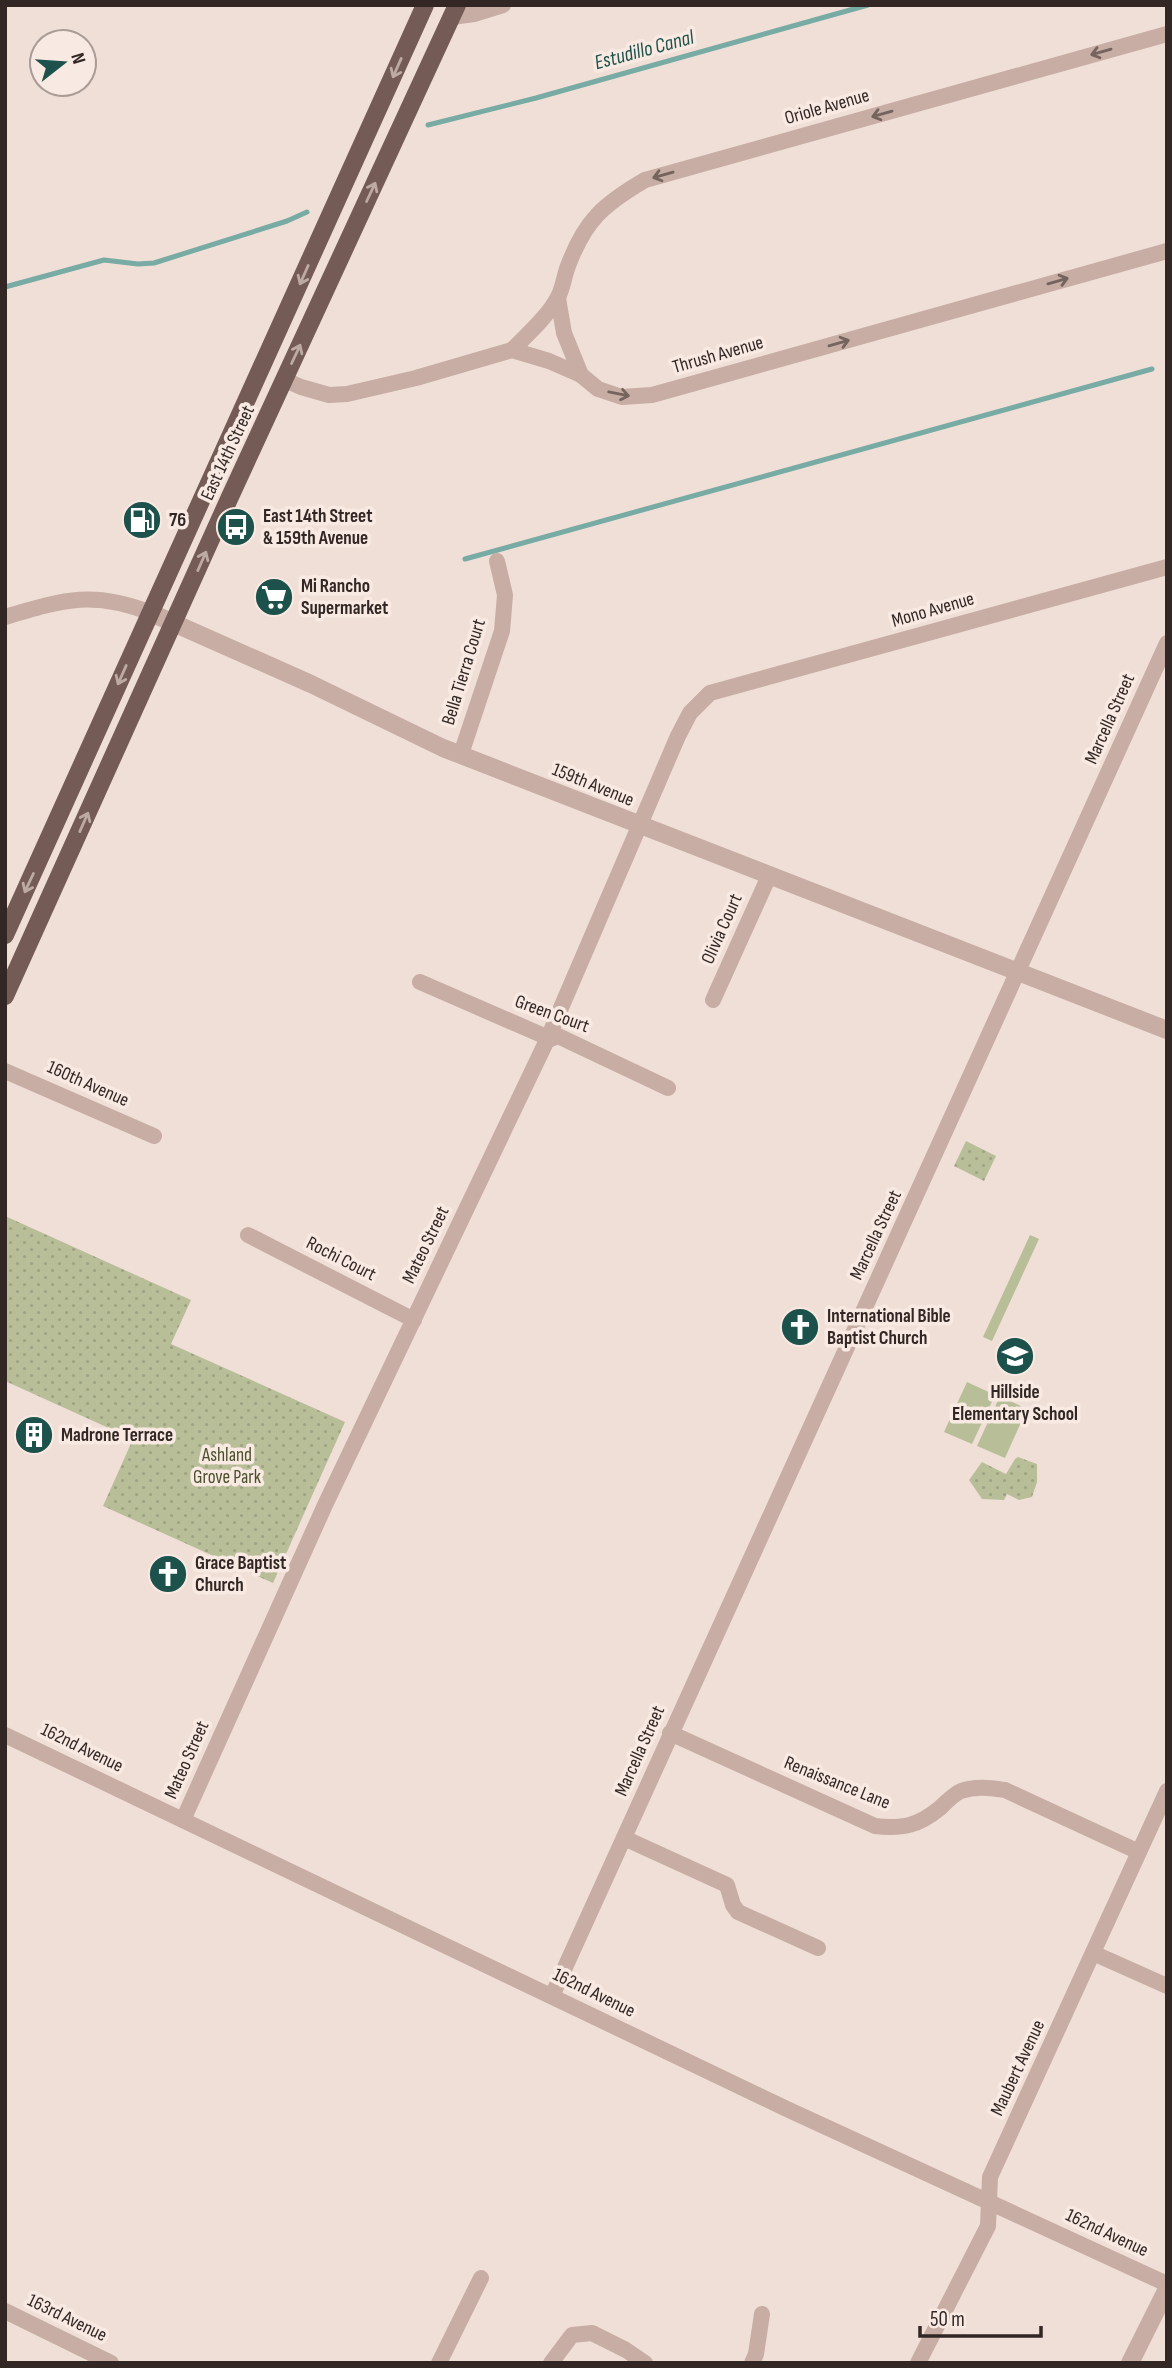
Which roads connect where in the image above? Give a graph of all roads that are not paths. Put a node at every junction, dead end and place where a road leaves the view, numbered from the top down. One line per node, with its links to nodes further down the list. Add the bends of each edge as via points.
1 (425, 5): 12 (main road, East 14th Street, one-way to 12)
2 (502, 5): 3 (street, via 474,14)
3 (455, 11): 9 (main road, East 14th Street, one-way to 3)
4 (1167, 34): 6 (street, Oriole Avenue, one-way to 6, via 645,180 613,199 591,220 568,265)
5 (1167, 251): 8 (street, Thrush Avenue, one-way to 5, via 622,397 652,395)
6 (558, 298): 7 (street, Oriole Avenue); 8 (street, Oriole Avenue, via 564,333)
7 (512, 350): 8 (street, Thrush Avenue); 9 (street, via 347,394 329,395)
8 (581, 375)
9 (285, 380): 14 (main road, East 14th Street, one-way to 9)
10 (497, 561): 17 (street, Bella Tierra Court, via 505,594 502,631)
11 (1167, 567): 16 (street, Mono Avenue)
12 (151, 613): 13 (street, 159th Avenue, via 117,601 87,598); 14 (street, 159th Avenue); 20 (main road, East 14th Street, one-way to 20)
13 (5, 617)
14 (173, 623): 17 (street, 159th Avenue); 23 (main road, East 14th Street, one-way to 14)
15 (1167, 643): 21 (street, Marcella Street)
16 (710, 692): 18 (street, Mateo Street, via 690,713)
17 (461, 754): 18 (street, 159th Avenue)
18 (639, 825): 19 (street, 159th Avenue); 26 (street, Mateo Street)
19 (769, 876): 21 (street, 159th Avenue); 24 (street, Olivia Court)
20 (5, 935)
21 (1017, 971): 25 (street, 159th Avenue); 32 (street, Marcella Street)
22 (420, 982): 26 (street, Green Court)
23 (5, 996)
24 (713, 1000)
25 (1167, 1030)
26 (548, 1038): 28 (street, Green Court, via 558,1036); 31 (street, Mateo Street)
27 (5, 1071): 29 (street, 160th Avenue)
28 (668, 1088)
29 (154, 1136)
30 (248, 1235): 31 (street, Rochi Court)
31 (414, 1320): 35 (street, Mateo Street)
32 (670, 1733): 36 (street, Marcella Street); 37 (street, Renaissance Lane, via 875,1826 898,1829 915,1824 959,1791 981,1787 1004,1790)
33 (5, 1735): 35 (street, 162nd Avenue)
34 (1167, 1791): 37 (street, Maubert Avenue)
35 (183, 1820): 41 (street, 162nd Avenue)
36 (624, 1838): 38 (street, via 727,1885 738,1912); 41 (street, Marcella Street)
37 (1139, 1852): 39 (street, Maubert Avenue)
38 (818, 1948)
39 (1093, 1953): 40 (street); 42 (street, Maubert Avenue, via 990,2178)
40 (1167, 1986)
41 (552, 1996): 42 (street, 162nd Avenue)
42 (989, 2201): 44 (street, 162nd Avenue); 53 (street, Maubert Avenue, via 988,2226)
43 (481, 2278): 49 (street)
44 (1167, 2286): 54 (street)
45 (5, 2311): 47 (street, 163rd Avenue)
46 (762, 2314): 52 (street)
47 (91, 2358): 48 (street, 163rd Avenue)
48 (111, 2363)
49 (439, 2363)
50 (551, 2363): 51 (street, via 572,2335 592,2333)
51 (645, 2363)
52 (752, 2363)
53 (918, 2363)
54 (1130, 2363)

